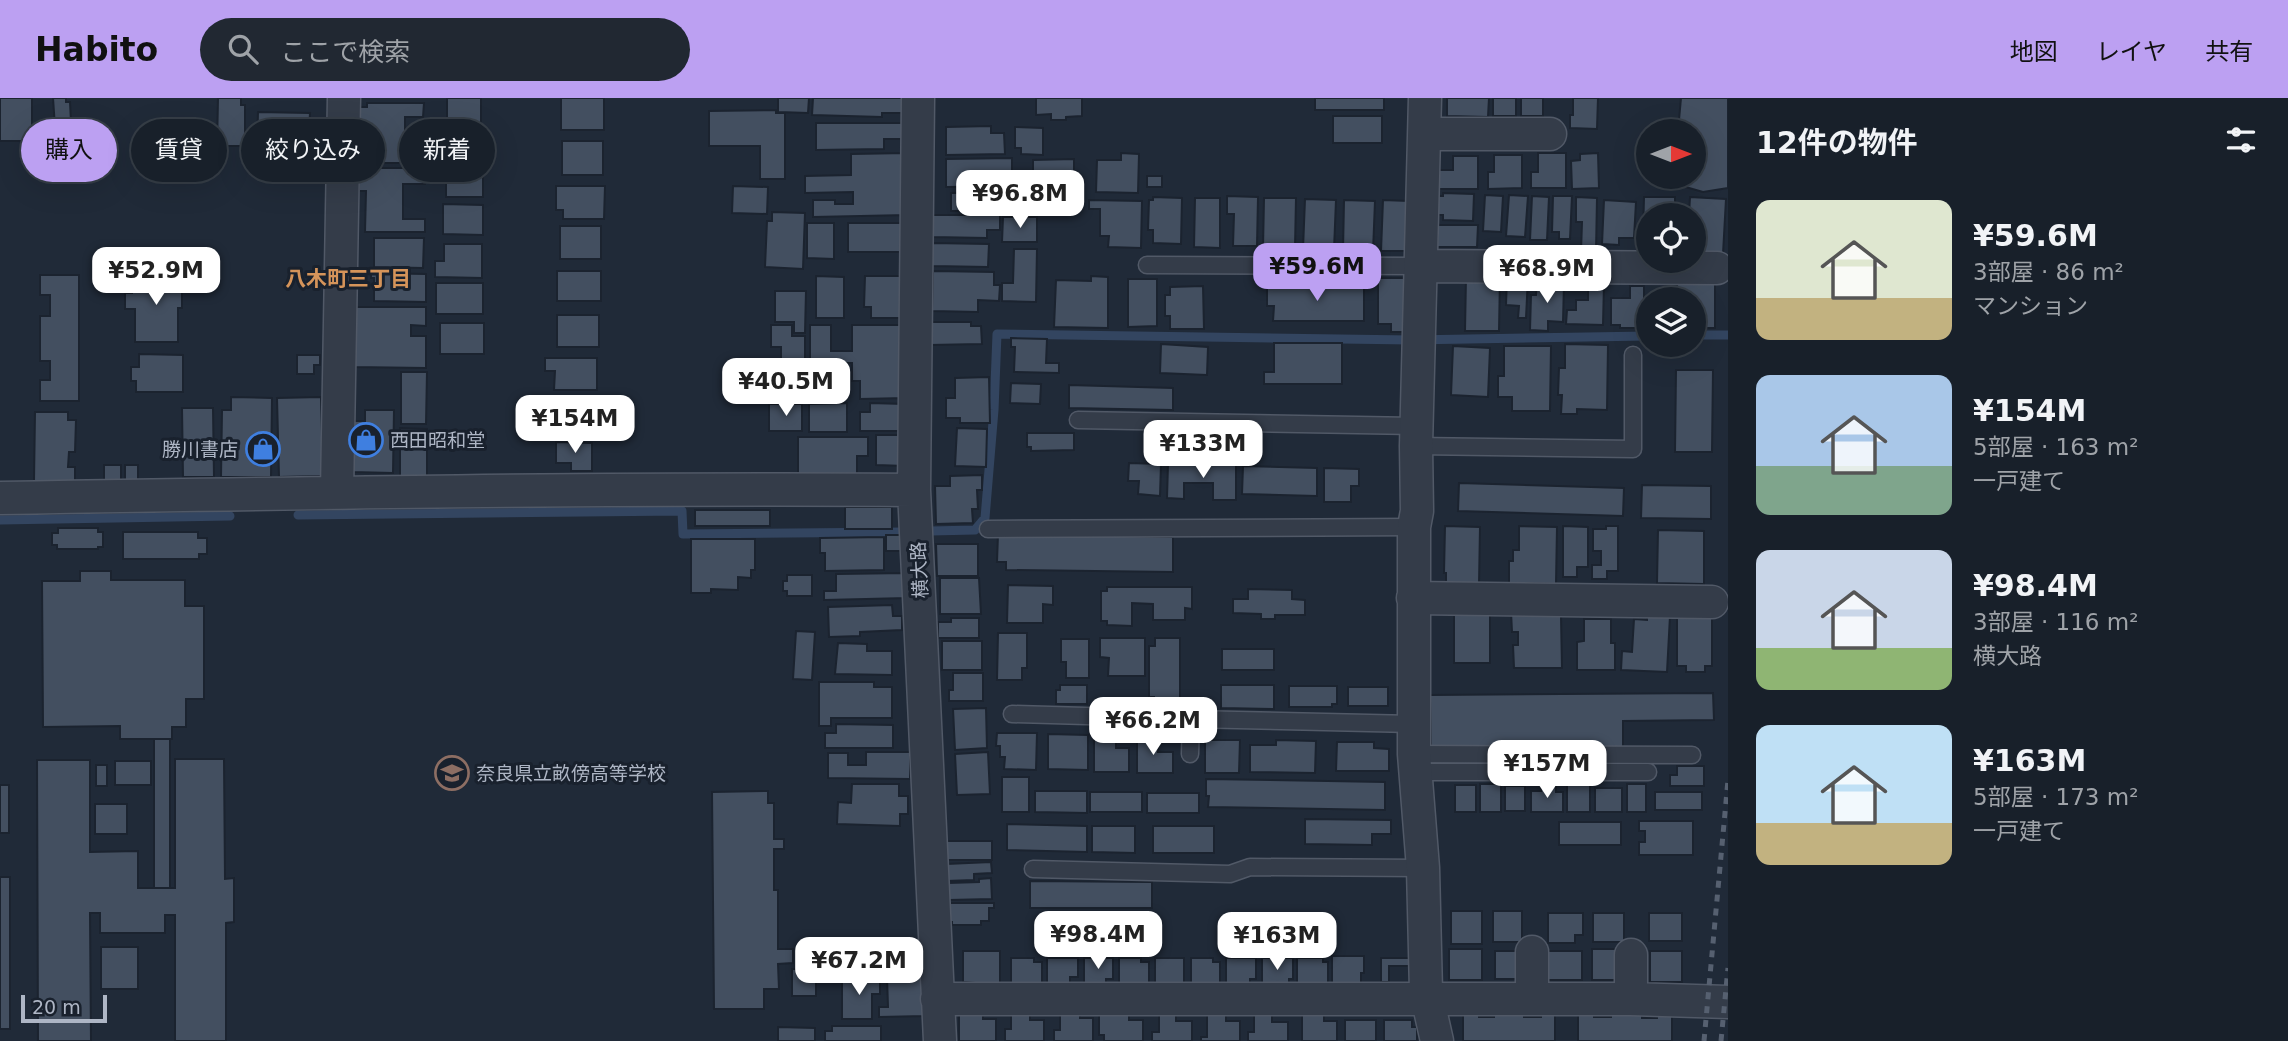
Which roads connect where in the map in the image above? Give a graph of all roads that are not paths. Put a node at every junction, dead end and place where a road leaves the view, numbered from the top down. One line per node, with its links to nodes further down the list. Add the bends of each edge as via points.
1 (344, 98): 13 (street)
2 (918, 98): 12 (street, 横大路)
3 (1425, 98): 4 (street)
4 (1425, 134): 5 (street); 7 (street)
5 (1550, 134)
6 (1147, 265): 7 (lane)
7 (1421, 266): 8 (street); 11 (street)
8 (1717, 268)
9 (1633, 355): 11 (lane, via 1633,449)
10 (1078, 420): 11 (lane)
11 (1416, 436): 15 (street)
12 (914, 490): 13 (street); 30 (street, 横大路)
13 (337, 492): 14 (street)
14 (0, 498)
15 (1414, 527): 16 (lane); 17 (street)
16 (988, 529)
17 (1413, 598): 18 (street); 21 (street)
18 (1712, 602)
19 (1012, 714): 20 (lane)
20 (1191, 719): 21 (lane); 22 (lane)
21 (1415, 750): 23 (lane); 24 (lane); 25 (street)
22 (1190, 754)
23 (1692, 755)
24 (1648, 772)
25 (1423, 868): 26 (lane, via 1250,867 1230,874); 29 (street)
26 (1033, 869)
27 (1532, 952): 31 (street)
28 (1631, 955): 32 (street)
29 (1428, 998): 30 (street); 31 (street); 35 (street)
30 (937, 999): 34 (street, 横大路)
31 (1532, 999): 32 (street)
32 (1631, 999): 33 (street)
33 (1728, 1002)
34 (940, 1041)
35 (1437, 1041)

